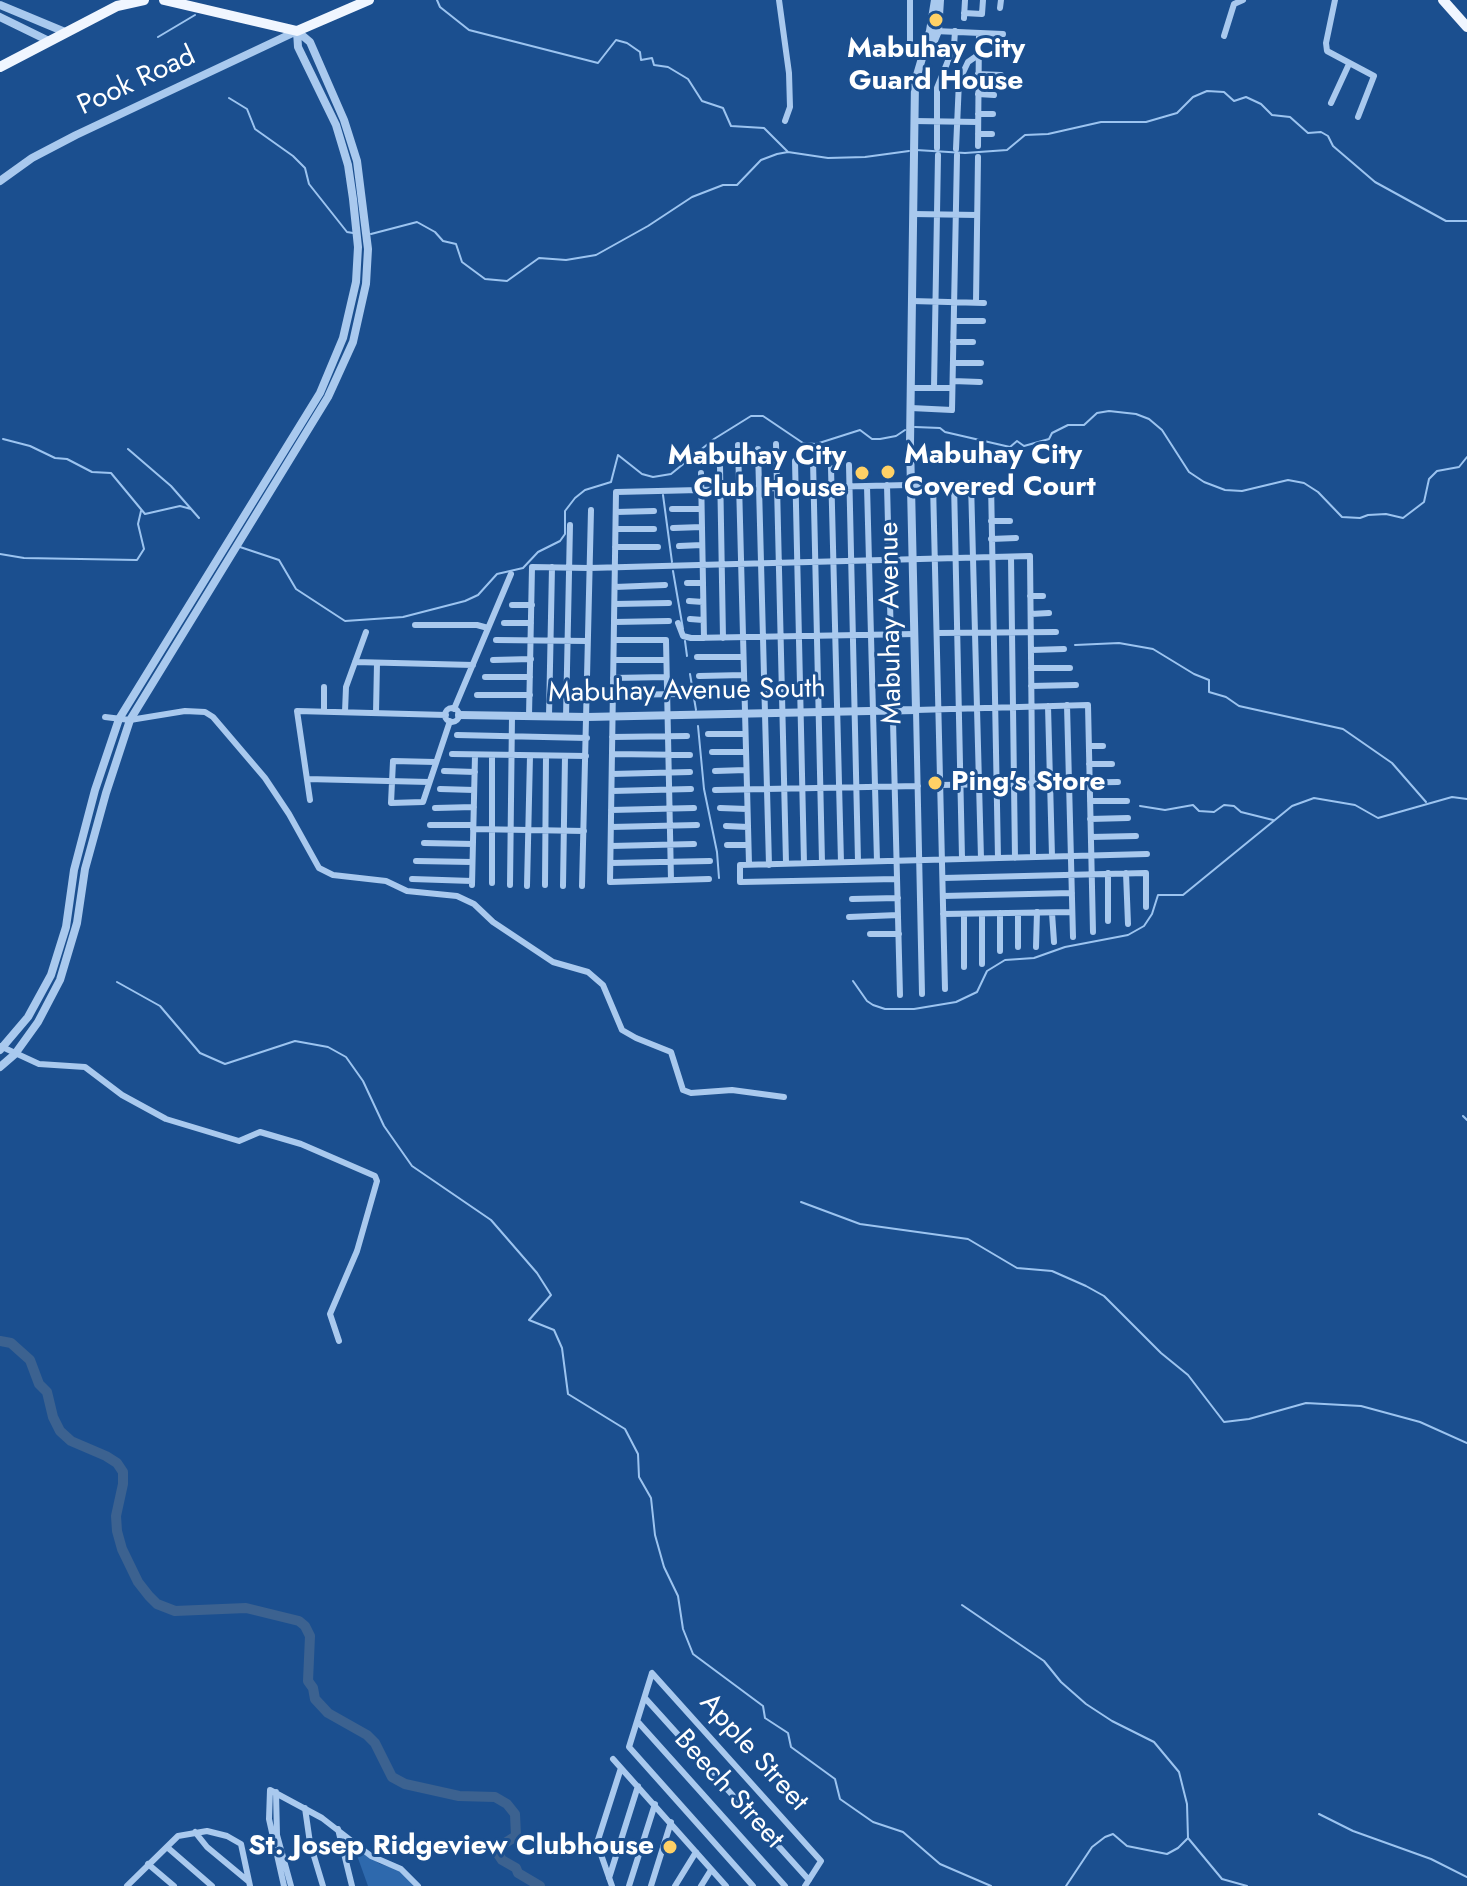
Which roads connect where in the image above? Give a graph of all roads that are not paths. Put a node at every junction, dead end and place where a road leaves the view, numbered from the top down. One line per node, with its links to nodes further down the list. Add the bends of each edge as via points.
1 (144, 0): 20 (main road, via 117,6)
2 (164, 0): 17 (main road)
3 (369, 0): 17 (main road)
4 (779, 0): 38 (street, via 789,73)
5 (910, 0): 25 (street)
6 (937, 0): 18 (street, Mabuhay Avenue)
7 (965, 0): 8 (street, via 964,15 982,14)
8 (983, 0)
9 (1243, 0): 23 (street, via 1234,4)
10 (1335, 0): 28 (street, via 1327,51)
11 (1443, 0): 16 (main road)
12 (1452, 0): 15 (main road)
13 (0, 5): 20 (street)
14 (0, 17): 24 (street)
15 (1467, 17)
16 (1467, 27)
17 (297, 31): 42 (street, via 298,47); 47 (street, Pook Road, via 76,135)
18 (934, 31): 19 (street); 39 (street, Mabuhay Avenue, via 915,82)
19 (955, 31): 21 (street); 40 (street, via 937,88)
20 (65, 32): 24 (main road)
21 (979, 33): 22 (street); 26 (street)
22 (1003, 34)
23 (1224, 36)
24 (49, 41): 29 (main road)
25 (910, 41)
26 (978, 55): 27 (street); 30 (street); 41 (street, via 959,81)
27 (1001, 56)
28 (1349, 64): 34 (street); 36 (street, via 1374,76)
29 (0, 67)
30 (978, 74): 31 (street); 32 (street)
31 (1001, 75)
32 (978, 94): 33 (street); 37 (street)
33 (994, 95)
34 (1331, 103)
35 (993, 114): 37 (street)
36 (1358, 117)
37 (978, 118): 41 (street); 43 (street)
38 (785, 121)
39 (914, 121): 40 (street); 48 (street, Mabuhay Avenue)
40 (937, 121): 41 (street); 49 (street)
41 (957, 122): 50 (street)
42 (340, 123): 52 (street); 52 (street, via 357,161 364,198)
43 (978, 134): 44 (street); 45 (street)
44 (992, 134)
45 (978, 146)
46 (978, 157): 51 (street)
47 (0, 181)
48 (913, 214): 49 (street); 53 (street, Mabuhay Avenue)
49 (936, 215): 50 (street); 54 (street)
50 (956, 215): 51 (street); 55 (street)
51 (977, 215): 55 (street, via 980,302)
52 (363, 248): 127 (street, via 366,284 353,342 328,397)
53 (912, 301): 54 (street); 64 (street, Mabuhay Avenue)
54 (935, 302): 55 (street); 65 (street)
55 (954, 302): 56 (street)
56 (954, 321): 57 (street); 58 (street)
57 (983, 321)
58 (953, 342): 59 (street); 60 (street)
59 (973, 342)
60 (953, 363): 61 (street); 63 (street)
61 (981, 363)
62 (980, 382): 63 (street)
63 (952, 384): 65 (street); 66 (street, via 952,410)
64 (911, 388): 65 (street); 66 (street, Mabuhay Avenue)
65 (934, 388)
66 (911, 408): 80 (street, Mabuhay Avenue)
67 (776, 444): 85 (street)
68 (738, 445): 87 (street)
69 (758, 449): 88 (street)
70 (813, 460): 83 (street)
71 (795, 461): 86 (street)
72 (849, 465): 81 (street)
73 (720, 467): 89 (street)
74 (831, 468): 84 (street)
75 (701, 473): 90 (street)
76 (954, 483): 77 (street); 78 (street); 112 (street)
77 (971, 483): 91 (street, via 991,483); 113 (street)
78 (933, 484): 80 (street); 115 (street)
79 (887, 485): 80 (street); 82 (street); 116 (street)
80 (910, 485): 117 (street, Mabuhay Avenue)
81 (850, 486): 82 (street); 84 (street); 119 (street)
82 (867, 486): 120 (street)
83 (812, 487): 84 (street); 86 (street); 123 (street)
84 (830, 487): 118 (street)
85 (777, 488): 86 (street); 88 (street); 121 (street)
86 (794, 488): 122 (street)
87 (739, 489): 88 (street); 89 (street); 125 (street)
88 (759, 489): 126 (street)
89 (719, 490): 90 (street); 124 (street)
90 (701, 491): 94 (street); 97 (street, via 616,492)
91 (991, 502): 92 (street); 98 (street)
92 (1003, 502)
93 (672, 509): 94 (street)
94 (701, 509): 101 (street)
95 (591, 510): 132 (street)
96 (654, 511): 97 (street)
97 (616, 512): 103 (street)
98 (991, 521): 99 (street); 106 (street)
99 (1010, 521)
100 (570, 525): 130 (street)
101 (702, 527): 102 (street); 107 (street)
102 (673, 528)
103 (616, 529): 104 (street); 109 (street)
104 (654, 529)
105 (1016, 538): 106 (street)
106 (991, 539): 114 (street)
107 (702, 545): 108 (street); 128 (street)
108 (679, 546)
109 (615, 547): 110 (street); 131 (street)
110 (658, 547)
111 (1011, 557): 114 (street); 138 (street, via 1030,556); 160 (street)
112 (955, 558): 113 (street); 115 (street); 164 (street)
113 (973, 558): 114 (street); 158 (street)
114 (991, 558): 159 (street)
115 (935, 559): 117 (street); 163 (street)
116 (889, 560): 117 (street); 120 (street); 165 (street)
117 (913, 560): 166 (street, Mabuhay Avenue)
118 (833, 561): 119 (street); 123 (street); 171 (street)
119 (851, 561): 120 (street); 167 (street)
120 (869, 561): 168 (street)
121 (779, 562): 122 (street); 126 (street); 173 (street)
122 (796, 562): 123 (street); 169 (street)
123 (814, 562): 170 (street)
124 (721, 563): 125 (street); 128 (street); 175 (street)
125 (741, 563): 126 (street); 176 (street)
126 (761, 563): 172 (street)
127 (220, 564): 243 (street); 244 (street)
128 (703, 564): 131 (street); 135 (street)
129 (552, 567): 130 (street); 145 (street, via 532,567); 180 (street)
130 (569, 567): 132 (street); 181 (street)
131 (615, 567): 132 (street); 137 (street)
132 (589, 568): 182 (street)
133 (511, 574): 156 (street)
134 (687, 583): 135 (street)
135 (703, 583): 141 (street)
136 (665, 585): 137 (street)
137 (615, 587): 143 (street)
138 (1030, 596): 139 (street); 147 (street)
139 (1043, 596)
140 (689, 601): 141 (street)
141 (703, 602): 149 (street)
142 (669, 603): 143 (street)
143 (615, 604): 151 (street)
144 (512, 605): 145 (street)
145 (532, 605): 153 (street)
146 (1049, 613): 147 (street)
147 (1031, 614): 161 (street)
148 (690, 619): 149 (street)
149 (703, 620): 174 (street)
150 (669, 621): 151 (street)
151 (614, 622): 178 (street)
152 (504, 623): 153 (street)
153 (531, 623): 179 (street)
154 (678, 623): 174 (street, via 686,638)
155 (415, 625): 156 (street)
156 (488, 628): 193 (street)
157 (366, 632): 191 (street)
158 (975, 632): 159 (street); 164 (street); 216 (street)
159 (993, 632): 160 (street); 217 (street)
160 (1012, 632): 161 (street); 215 (street)
161 (1031, 632): 162 (street); 184 (street)
162 (1056, 632)
163 (937, 633): 164 (street); 220 (street)
164 (957, 633): 218 (street)
165 (891, 634): 166 (street); 168 (street); 224 (street)
166 (915, 634): 219 (street, Mabuhay Avenue)
167 (853, 635): 168 (street); 171 (street); 222 (street)
168 (871, 635): 223 (street)
169 (798, 636): 170 (street); 173 (street); 228 (street)
170 (817, 636): 171 (street); 229 (street)
171 (835, 636): 230 (street)
172 (762, 637): 173 (street); 176 (street); 233 (street)
173 (781, 637): 227 (street)
174 (704, 638): 175 (street)
175 (723, 638): 176 (street)
176 (743, 638): 186 (street)
177 (496, 640): 179 (street)
178 (614, 640): 189 (street); 190 (street, via 666,640)
179 (531, 641): 180 (street); 187 (street)
180 (550, 641): 181 (street); 236 (street)
181 (568, 641): 182 (street); 240 (street)
182 (587, 641): 241 (street)
183 (1064, 649): 184 (street)
184 (1031, 650): 194 (street)
185 (697, 657): 186 (street)
186 (743, 657): 196 (street)
187 (531, 659): 188 (street); 199 (street)
188 (493, 660)
189 (614, 660): 190 (street); 201 (street)
190 (666, 660): 200 (street)
191 (355, 662): 192 (street); 225 (street)
192 (377, 663): 193 (street); 231 (street)
193 (473, 665): 226 (street)
194 (1031, 668): 195 (street); 203 (street)
195 (1070, 668)
196 (744, 675): 197 (street); 206 (street)
197 (699, 676)
198 (485, 677): 199 (street)
199 (530, 677): 209 (street)
200 (666, 677): 201 (street); 211 (street)
201 (613, 678): 210 (street)
202 (1076, 685): 203 (street)
203 (1031, 686): 213 (street)
204 (324, 687): 221 (street)
205 (707, 693): 206 (street)
206 (744, 693): 232 (street)
207 (681, 694): 211 (street)
208 (477, 695): 209 (street)
209 (530, 695): 235 (street)
210 (613, 695): 211 (street); 237 (street)
211 (666, 695): 238 (street)
212 (1067, 705): 214 (street); 253 (street, via 1088,705); 285 (street)
213 (1032, 706): 214 (street); 215 (street); 283 (street)
214 (1048, 706): 284 (street)
215 (1012, 707): 217 (street); 288 (street)
216 (977, 708): 217 (street); 218 (street); 286 (street)
217 (995, 708): 287 (street)
218 (959, 709): 220 (street); 290 (street)
219 (916, 710): 220 (street); 224 (street, Mabuhay Avenue South); 292 (street, Mabuhay Avenue)
220 (939, 710): 289 (street)
221 (324, 711): 225 (street); 278 (street, via 297,711)
222 (855, 711): 223 (street, Mabuhay Avenue South); 230 (street, Mabuhay Avenue South); 294 (street)
223 (873, 711): 224 (street, Mabuhay Avenue South); 295 (street)
224 (893, 711): 291 (street)
225 (345, 712): 231 (street)
226 (457, 712): 234 (street, Mabuhay Avenue South); 242 (street, via 449,710); 242 (street, via 456,721)
227 (784, 712): 228 (street, Mabuhay Avenue South); 233 (street, Mabuhay Avenue South); 296 (street)
228 (800, 712): 229 (street, Mabuhay Avenue South); 297 (street)
229 (819, 712): 230 (street, Mabuhay Avenue South); 298 (street)
230 (837, 712): 293 (street)
231 (376, 713): 242 (street)
232 (745, 713): 233 (street, Mabuhay Avenue South); 238 (street, Mabuhay Avenue South); 246 (street)
233 (766, 713): 305 (street)
234 (512, 716): 235 (street, Mabuhay Avenue South); 248 (street)
235 (529, 716): 236 (street, Mabuhay Avenue South)
236 (549, 716): 240 (street, Mabuhay Avenue South)
237 (613, 716): 238 (street, Mabuhay Avenue South); 241 (street, Mabuhay Avenue South); 251 (street)
238 (667, 716): 249 (street)
239 (105, 717): 243 (street)
240 (566, 717): 241 (street, Mabuhay Avenue South)
241 (587, 717): 252 (street)
242 (448, 718): 268 (street)
243 (119, 719): 244 (street); 411 (street, via 74,870 66,927 51,975 28,1017)
244 (130, 720): 412 (street, via 85,869 77,923 60,980); 414 (street, via 205,712 265,778 319,868 333,875 386,881 407,891 457,896 553,962 588,972 603,985 622,1030 671,1052 683,1090)
245 (708, 734): 246 (street)
246 (745, 734): 256 (street)
247 (457, 735): 248 (street)
248 (512, 736): 252 (street); 261 (street)
249 (668, 736): 250 (street); 251 (street); 262 (street)
250 (687, 736)
251 (612, 737): 258 (street)
252 (587, 738): 267 (street)
253 (1089, 746): 254 (street); 269 (street)
254 (1103, 746)
255 (712, 752): 256 (street)
256 (746, 752): 271 (street)
257 (452, 754): 259 (street)
258 (612, 754): 262 (street); 277 (street)
259 (475, 755): 260 (street); 274 (street)
260 (492, 755): 261 (street); 326 (street)
261 (511, 755): 264 (street); 327 (street)
262 (669, 755): 263 (street); 275 (street)
263 (690, 755)
264 (530, 756): 265 (street); 328 (street)
265 (546, 756): 266 (street); 329 (street)
266 (565, 756): 267 (street); 330 (street)
267 (586, 756): 331 (street)
268 (435, 762): 279 (street, via 393,761); 280 (street)
269 (1089, 764): 270 (street); 281 (street)
270 (1112, 764)
271 (746, 770): 273 (street); 302 (street)
272 (444, 771): 274 (street)
273 (715, 771)
274 (475, 772): 303 (street)
275 (669, 772): 276 (street); 277 (street); 300 (street)
276 (690, 772)
277 (612, 774): 306 (street)
278 (307, 779): 279 (street); 307 (street)
279 (392, 781): 280 (street); 280 (street, via 391,803 423,802)
280 (429, 782)
281 (1090, 782): 282 (street); 285 (street); 308 (street)
282 (1118, 782)
283 (1032, 783): 284 (street); 288 (street); 345 (street)
284 (1050, 783): 285 (street); 343 (street)
285 (1069, 783): 344 (street)
286 (978, 784): 287 (street); 290 (street); 347 (street)
287 (995, 784): 288 (street); 348 (street)
288 (1014, 784): 349 (street)
289 (940, 785): 290 (street); 350 (street)
290 (960, 785): 346 (street)
291 (895, 786): 292 (street); 295 (street); 351 (street)
292 (918, 786): 352 (street, Mabuhay Avenue)
293 (839, 787): 294 (street); 298 (street); 360 (street)
294 (857, 787): 295 (street); 355 (street)
295 (875, 787): 356 (street)
296 (786, 788): 297 (street); 305 (street); 362 (street)
297 (802, 788): 298 (street); 363 (street)
298 (820, 788): 359 (street)
299 (440, 789): 303 (street)
300 (669, 789): 301 (street); 306 (street); 312 (street)
301 (691, 789)
302 (747, 789): 304 (street); 305 (street); 315 (street)
303 (474, 790): 310 (street)
304 (715, 790)
305 (767, 790): 365 (street)
306 (612, 791): 316 (street)
307 (310, 800)
308 (1090, 801): 309 (street); 318 (street)
309 (1127, 801)
310 (474, 807): 311 (street); 323 (street)
311 (435, 808)
312 (670, 808): 313 (street); 316 (street); 321 (street)
313 (694, 808)
314 (720, 808): 315 (street)
315 (747, 809): 325 (street)
316 (611, 810): 324 (street)
317 (1128, 818): 318 (street)
318 (1090, 819): 333 (street)
319 (430, 825): 323 (street)
320 (697, 825): 321 (street)
321 (670, 826): 324 (street); 336 (street)
322 (726, 826): 325 (street)
323 (473, 827): 326 (street); 335 (street)
324 (611, 827): 340 (street)
325 (748, 827): 339 (street)
326 (492, 829): 327 (street); 375 (street)
327 (511, 830): 328 (street); 376 (street)
328 (529, 830): 329 (street); 378 (street)
329 (547, 830): 330 (street); 377 (street)
330 (564, 830): 331 (street); 379 (street)
331 (584, 831): 380 (street)
332 (1136, 836): 333 (street)
333 (1091, 837): 342 (street)
334 (424, 843): 335 (street)
335 (473, 844): 357 (street)
336 (670, 844): 337 (street); 340 (street); 358 (street)
337 (694, 844)
338 (727, 845): 339 (street)
339 (748, 845): 364 (street)
340 (611, 846): 361 (street)
341 (1147, 854): 342 (street)
342 (1091, 855): 344 (street); 369 (street)
343 (1052, 856): 344 (street); 345 (street)
344 (1070, 856): 368 (street)
345 (1033, 857): 349 (street)
346 (962, 858): 347 (street); 350 (street)
347 (981, 858): 348 (street)
348 (998, 858): 349 (street)
349 (1015, 858)
350 (942, 859): 352 (street); 370 (street)
351 (897, 860): 352 (street); 356 (street); 373 (street)
352 (920, 860): 409 (street, Mabuhay Avenue)
353 (416, 861): 357 (street)
354 (710, 861): 358 (street)
355 (858, 861): 356 (street); 360 (street)
356 (877, 861)
357 (472, 862): 371 (street, via 472,883)
358 (671, 862): 361 (street); 374 (street)
359 (822, 862): 360 (street); 363 (street)
360 (841, 862)
361 (611, 863): 374 (street, via 610,882)
362 (786, 863): 363 (street); 365 (street)
363 (804, 863)
364 (749, 864): 365 (street); 373 (street, via 740,865 740,882)
365 (769, 865)
366 (1108, 873): 367 (street); 369 (street); 396 (street)
367 (1126, 873): 385 (street, via 1146,873); 397 (street)
368 (1072, 874): 369 (street); 370 (street); 381 (street)
369 (1091, 874): 398 (street)
370 (943, 878): 382 (street)
371 (412, 879)
372 (709, 879): 374 (street)
373 (897, 879): 383 (street)
374 (671, 880)
375 (492, 883)
376 (510, 885)
377 (545, 885)
378 (527, 886)
379 (563, 886)
380 (582, 886)
381 (1072, 893): 382 (street); 387 (street)
382 (943, 896): 391 (street)
383 (898, 898): 384 (street); 394 (street)
384 (852, 899)
385 (1146, 907)
386 (1037, 912): 389 (street); 390 (street); 404 (street)
387 (1072, 912): 390 (street); 401 (street)
388 (1000, 913): 389 (street); 393 (street); 405 (street)
389 (1018, 913): 403 (street)
390 (1052, 913): 402 (street)
391 (943, 914): 392 (street); 408 (street)
392 (964, 914): 393 (street); 407 (street)
393 (982, 914): 406 (street)
394 (898, 915): 395 (street); 400 (street)
395 (849, 917)
396 (1108, 921)
397 (1128, 924)
398 (1093, 932)
399 (870, 934): 400 (street)
400 (899, 934): 410 (street)
401 (1073, 937)
402 (1054, 942)
403 (1018, 947)
404 (1036, 947)
405 (1000, 951)
406 (982, 964)
407 (964, 967)
408 (945, 989)
409 (922, 994)
410 (900, 995)
411 (1, 1048): 412 (street)
412 (15, 1054): 413 (street); 415 (street, via 39,1064 85,1067 166,1119 239,1141 260,1132 375,1176 357,1251 330,1314)
413 (0, 1067)
414 (784, 1097)
415 (339, 1341)
416 (645, 1698): 417 (street); 433 (street); 433 (street, Apple Street, via 652,1673 821,1861)
417 (638, 1722): 449 (street, via 629,1747); 450 (street, Beech Street)
418 (613, 1759): 419 (street)
419 (621, 1768): 420 (street); 431 (street, via 597,1843)
420 (638, 1786): 422 (street); 431 (street)
421 (276, 1792): 423 (street); 438 (street, via 270,1790 269,1819); 439 (street, via 277,1835)
422 (655, 1804): 424 (street); 444 (street)
423 (305, 1808): 425 (street); 440 (street)
424 (671, 1822): 428 (street); 432 (street)
425 (338, 1829): 441 (street); 442 (street)
426 (195, 1832): 427 (street, via 178,1836); 434 (street); 434 (street, via 238,1840)
427 (167, 1847): 429 (street); 437 (street)
428 (696, 1852): 430 (street); 446 (street)
429 (148, 1864): 435 (street); 436 (street)
430 (711, 1870): 447 (street); 448 (street)
431 (609, 1878): 443 (street)
432 (652, 1883): 445 (street)
433 (807, 1883)
434 (250, 1884)
435 (130, 1885)
436 (174, 1886)
437 (212, 1886)
438 (284, 1886)
439 (291, 1886)
440 (323, 1886)
441 (352, 1886)
442 (418, 1886)
443 (612, 1886)
444 (629, 1886)
445 (662, 1886)
446 (675, 1886)
447 (701, 1886)
448 (726, 1886)
449 (753, 1886)
450 (785, 1886)

